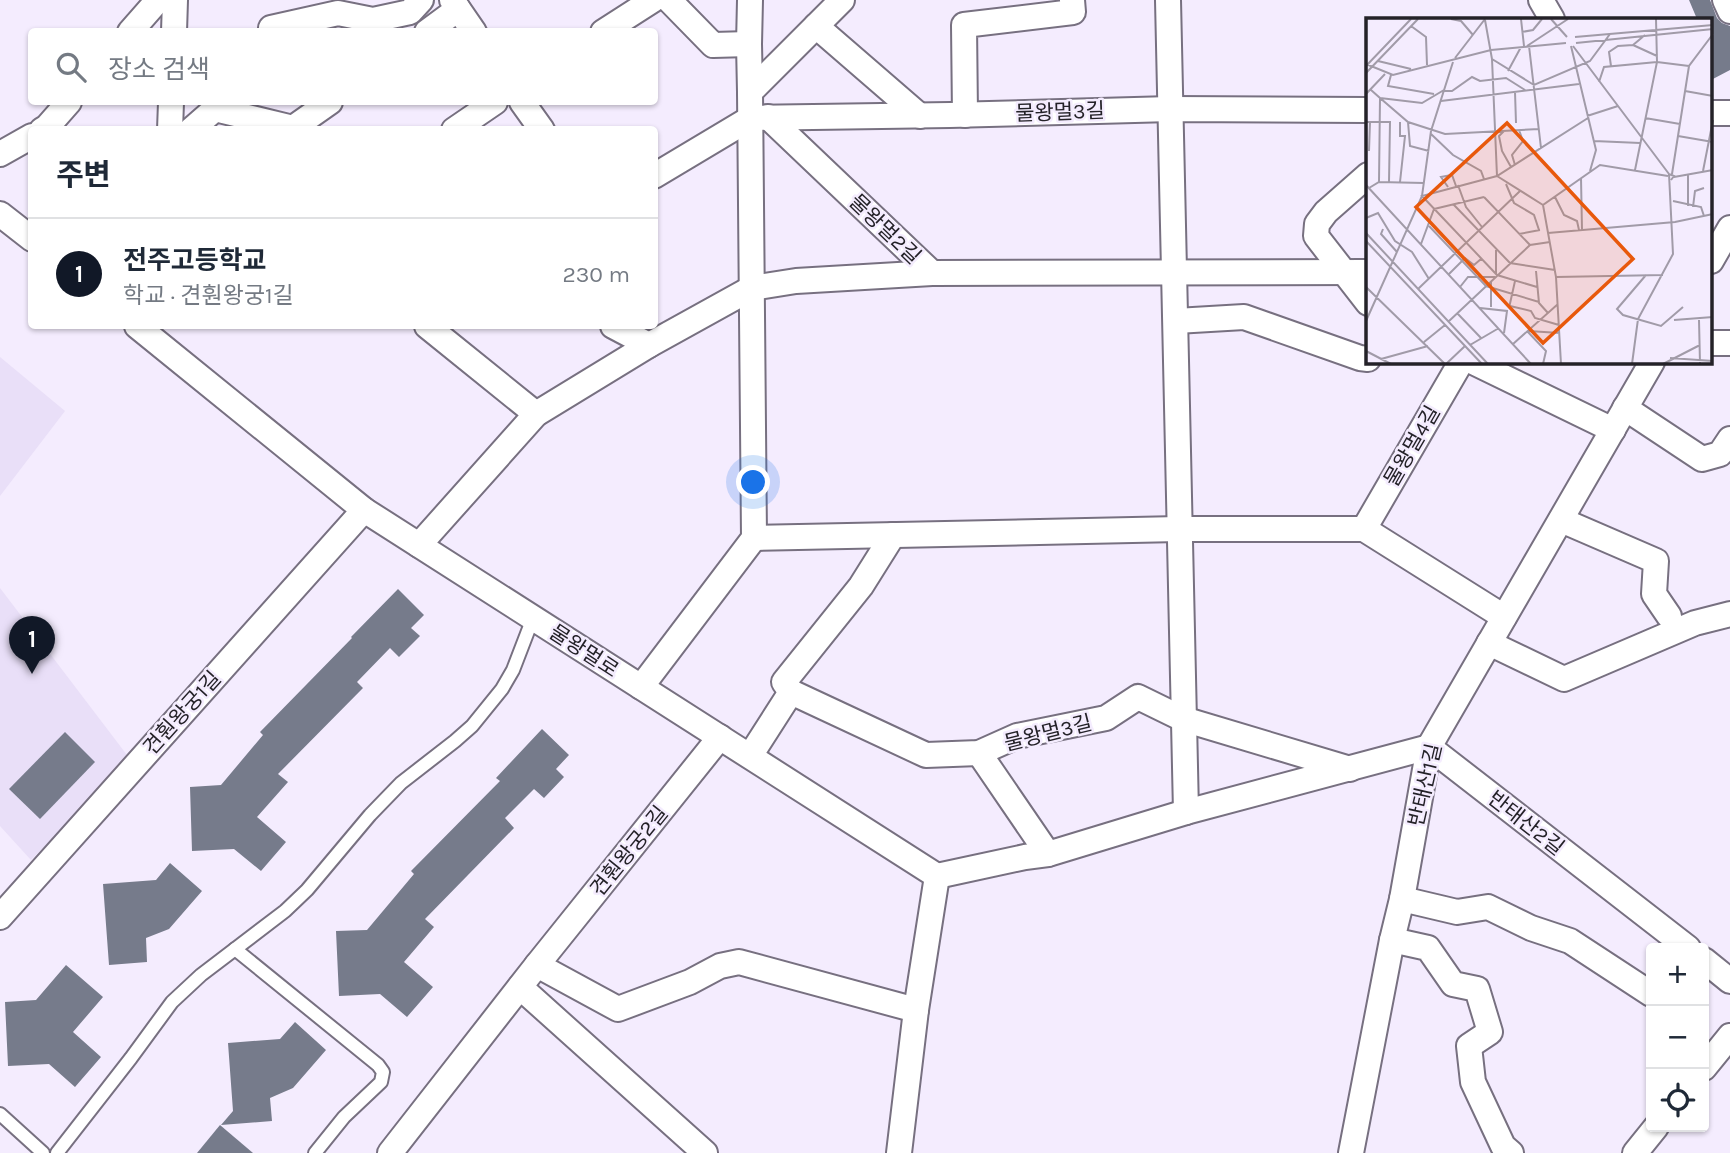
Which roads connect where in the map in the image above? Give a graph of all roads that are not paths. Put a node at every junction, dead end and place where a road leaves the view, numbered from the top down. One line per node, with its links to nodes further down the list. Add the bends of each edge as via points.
1 (158, 0): 16 (street)
2 (175, 0): 17 (street)
3 (421, 0): 18 (street, via 410,12 373,20 338,13)
4 (653, 0): 21 (street)
5 (669, 0): 22 (street, via 713,45)
6 (750, 0): 22 (street)
7 (842, 0): 15 (street)
8 (1072, 0): 33 (street, via 1073,12 964,25)
9 (1168, 0): 29 (street)
10 (1541, 0): 14 (street)
11 (1725, 0): 13 (street)
12 (455, 5): 19 (street); 20 (street)
13 (1730, 11)
14 (1551, 18)
15 (816, 26): 23 (street); 34 (street)
16 (134, 28)
17 (174, 28)
18 (275, 28)
19 (431, 28)
20 (471, 28)
21 (609, 28)
22 (749, 44): 23 (street)
23 (750, 92): 35 (street)
24 (66, 105): 36 (street)
25 (172, 105): 37 (street)
26 (326, 105): 40 (street)
27 (491, 105): 41 (street)
28 (524, 105): 42 (street)
29 (1171, 109): 30 (street, 물왕멀3길); 33 (street, 물왕멀3길); 50 (street)
30 (1366, 110)
31 (1712, 113): 32 (street)
32 (1730, 113)
33 (958, 115): 34 (street)
34 (920, 116): 35 (street)
35 (759, 117): 45 (street); 49 (street, 물왕멀2길); 52 (street)
36 (48, 126)
37 (170, 126)
38 (196, 126): 39 (street, via 215,109)
39 (285, 126)
40 (296, 126)
41 (460, 126)
42 (539, 126)
43 (28, 138): 44 (street)
44 (0, 154)
45 (658, 174)
46 (1366, 177): 51 (street, via 1317,224 1316,236)
47 (1730, 228): 48 (street)
48 (1712, 259)
49 (932, 273): 50 (street); 52 (street, 물왕멀2길)
50 (1174, 273): 51 (street); 54 (street)
51 (1356, 273): 53 (street)
52 (752, 288): 61 (street, 물왕멀2길); 75 (street)
53 (1366, 298)
54 (1175, 321): 63 (street, via 1244,317); 72 (street)
55 (141, 329): 62 (street, 물왕멀로)
56 (169, 329): 62 (street)
57 (431, 329): 67 (street)
58 (619, 329): 61 (street)
59 (1712, 343): 60 (street)
60 (1730, 343)
61 (649, 345): 67 (street, 물왕멀2길)
62 (168, 351): 70 (street, 물왕멀로)
63 (1366, 359)
64 (1460, 364): 73 (street, 물왕멀4길)
65 (1478, 364): 68 (street)
66 (1651, 364): 68 (street, 반태산1길)
67 (536, 414): 76 (street)
68 (1619, 419): 69 (street, via 1702,459 1720,454); 71 (street, 반태산1길)
69 (1730, 439)
70 (364, 510): 76 (street, 물왕멀로); 94 (street, 견훤왕궁1길)
71 (1561, 520): 78 (street, via 1656,561 1654,594); 79 (street, 반태산1길)
72 (1179, 529): 73 (street); 74 (street); 84 (street)
73 (1364, 529): 79 (street)
74 (893, 535): 75 (street); 83 (street, via 862,586 784,682)
75 (754, 538): 82 (street)
76 (419, 545): 80 (street, 물왕멀로)
77 (1730, 614): 81 (street, via 1695,623 1564,679)
78 (1669, 616)
79 (1504, 617): 81 (street, 반태산1길)
80 (533, 618): 82 (street, 물왕멀로); 97 (lane, via 513,670 472,726 401,783 307,890)
81 (1489, 643): 86 (street, 반태산1길)
82 (641, 687): 85 (street, 물왕멀로)
83 (791, 692): 87 (street, 물왕멀3길, via 926,755); 88 (street)
84 (1183, 719): 87 (street, 물왕멀3길, via 1138,697 1106,718 1017,736); 89 (street, 물왕멀3길); 90 (street)
85 (720, 737): 88 (street, 물왕멀로); 99 (street, 견훤왕궁2길)
86 (1429, 747): 89 (street); 93 (street, 반태산1길); 96 (street, 반태산2길)
87 (979, 753): 91 (street)
88 (750, 756): 92 (street, 물왕멀로)
89 (1350, 769): 90 (street)
90 (1186, 812): 91 (street)
91 (1048, 854): 92 (street)
92 (937, 876): 103 (street)
93 (1402, 899): 95 (street, 반태산1길); 102 (street, via 1457,912 1489,907 1570,941)
94 (0, 917)
95 (1392, 940): 114 (street, 반태산1길); 115 (street, via 1428,948 1452,984 1477,989 1490,1032 1469,1046 1473,1082 1503,1146)
96 (1682, 943)
97 (236, 949): 109 (lane, via 172,1002); 110 (lane, via 383,1072 381,1082)
98 (1709, 964): 100 (street)
99 (537, 965): 101 (street, 견훤왕궁2길); 103 (street, via 618,1009 739,962)
100 (1730, 981)
101 (520, 987): 111 (street, 견훤왕궁2길); 112 (street)
102 (1646, 991)
103 (916, 1010): 113 (street)
104 (1730, 1036): 105 (street)
105 (1709, 1062)
106 (0, 1114): 108 (lane)
107 (1652, 1132): 116 (street)
108 (43, 1153)
109 (57, 1153)
110 (315, 1153)
111 (390, 1153)
112 (705, 1153)
113 (899, 1153)
114 (1351, 1153)
115 (1511, 1153)
116 (1635, 1153)

